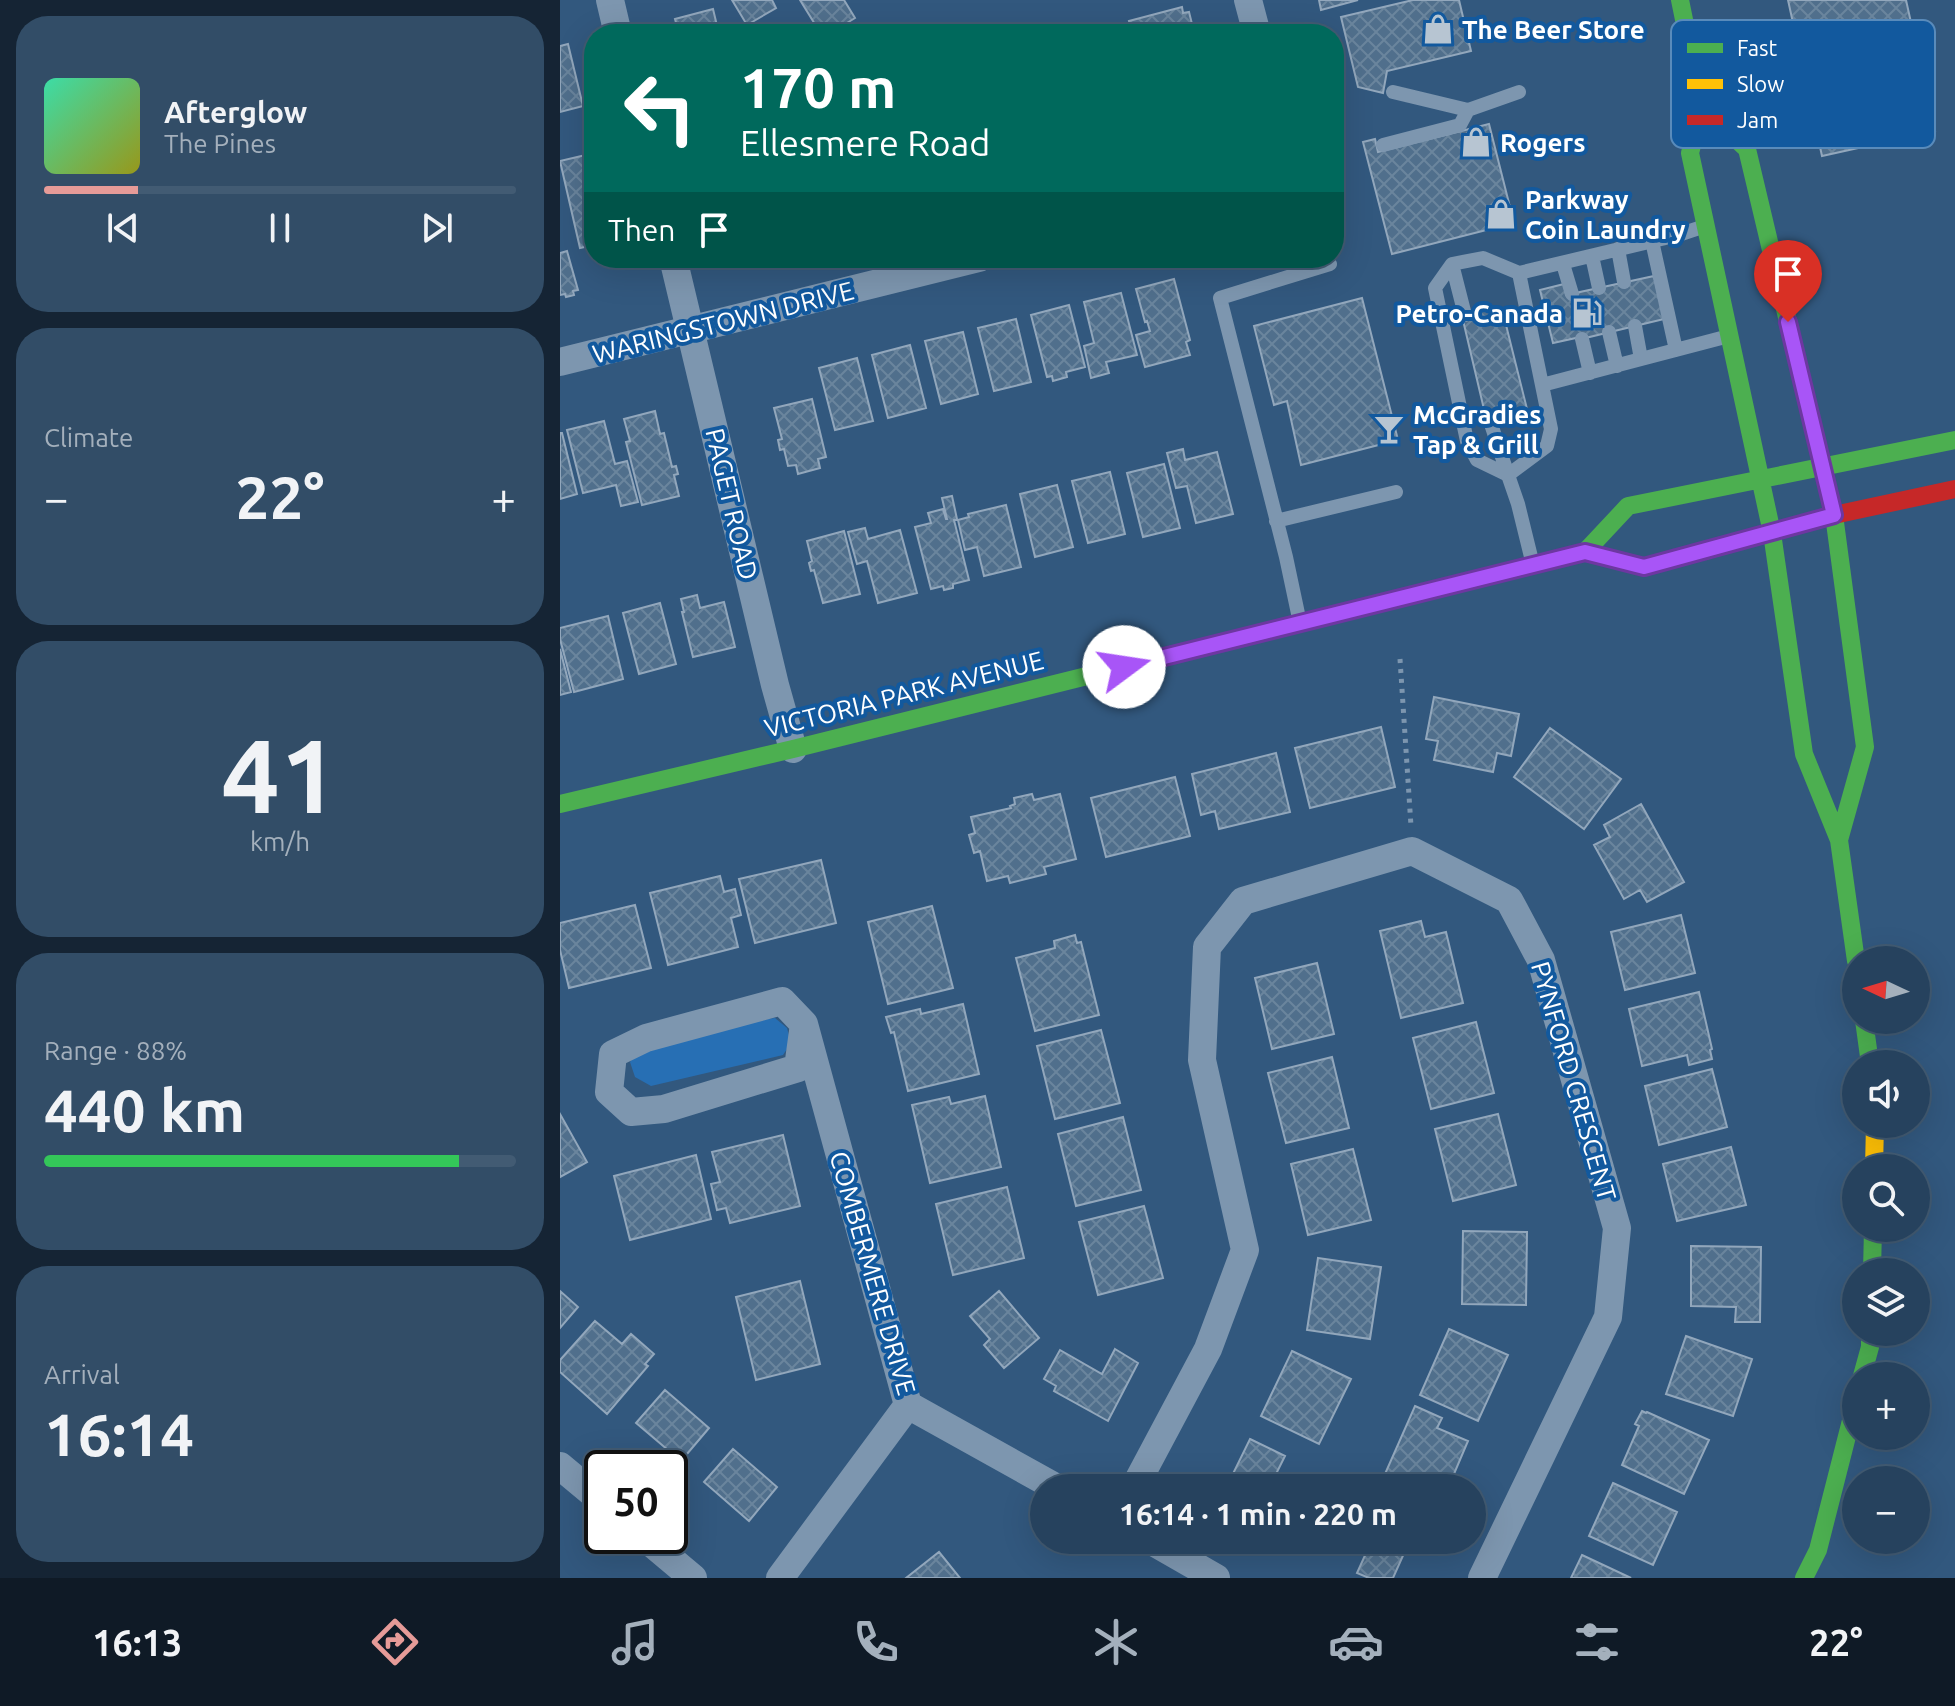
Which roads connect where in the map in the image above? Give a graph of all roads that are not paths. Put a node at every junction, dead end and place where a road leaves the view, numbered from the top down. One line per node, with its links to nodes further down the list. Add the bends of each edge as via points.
1 (610, 0): 5 (street)
2 (1248, 0): 6 (street)
3 (1680, 0): 4 (main road)
4 (1684, 20)
5 (616, 24)
6 (1254, 24)
7 (1393, 92): 9 (lane)
8 (1519, 92): 9 (lane)
9 (1468, 110): 10 (lane, via 1460,125)
10 (1383, 145)
11 (1691, 148): 13 (main road)
12 (1746, 148): 40 (main road)
13 (1706, 226): 14 (lane); 30 (main road)
14 (1652, 241): 15 (lane); 32 (lane)
15 (1618, 249): 16 (lane); 23 (lane)
16 (1592, 256): 18 (lane); 24 (lane)
17 (1452, 264): 22 (lane, via 1483,258); 26 (lane); 41 (lane, via 1435,288 1467,441 1477,460)
18 (1563, 264): 22 (lane); 25 (lane)
19 (675, 268): 28 (street, PAGET ROAD)
20 (939, 268): 28 (street, WARINGSTOWN DRIVE)
21 (1317, 268): 46 (lane, via 1220,298)
22 (1519, 273): 37 (lane)
23 (1624, 282)
24 (1599, 288)
25 (1572, 294)
26 (1465, 315)
27 (1635, 326): 33 (lane)
28 (690, 330): 34 (street, WARINGSTOWN DRIVE); 51 (street, PAGET ROAD)
29 (1609, 332): 35 (lane)
30 (1729, 335): 32 (lane); 42 (main road)
31 (1582, 339): 36 (lane)
32 (1676, 350): 33 (lane)
33 (1641, 359): 35 (lane)
34 (560, 362)
35 (1617, 366): 36 (lane)
36 (1590, 373): 37 (lane)
37 (1542, 385): 41 (lane, via 1551,429 1547,446)
38 (1490, 421): 41 (lane)
39 (1955, 440): 40 (main road)
40 (1822, 466): 42 (main road); 45 (main road)
41 (1508, 475): 49 (lane)
42 (1760, 478): 47 (main road); 48 (main road, via 1628,506)
43 (1955, 489): 45 (main road, VICTORIA PARK AVENUE)
44 (1396, 492): 46 (lane)
45 (1834, 515): 47 (main road, VICTORIA PARK AVENUE); 53 (main road, via 1865,747)
46 (1276, 521): 50 (lane)
47 (1772, 533): 48 (main road, VICTORIA PARK AVENUE, via 1644,567); 53 (main road, via 1804,754)
48 (1585, 552): 49 (main road, VICTORIA PARK AVENUE)
49 (1533, 565): 50 (main road, VICTORIA PARK AVENUE)
50 (1300, 623): 51 (main road, VICTORIA PARK AVENUE)
51 (793, 749): 52 (main road, VICTORIA PARK AVENUE)
52 (560, 804)
53 (1839, 840): 54 (main road)
54 (1854, 946)
55 (804, 1024): 55 (street, via 782,1001 646,1038 613,1054 609,1092 631,1112 664,1109 798,1068); 56 (street, COMBERMERE DRIVE)
56 (908, 1405): 59 (street, COMBERMERE DRIVE); 65 (street)
57 (1844, 1450): 68 (main road, via 1818,1550)
58 (560, 1466): 61 (street)
59 (1032, 1474)
60 (1141, 1474): 67 (street, PYNFORD CRESCENT, via 1208,1349 1245,1250 1202,1060 1207,947 1243,901 1412,851 1509,900 1541,960 1617,1228 1608,1317)
61 (584, 1486)
62 (664, 1554): 64 (street)
63 (1174, 1554): 66 (street)
64 (693, 1578)
65 (780, 1578)
66 (1216, 1578)
67 (1482, 1578)
68 (1804, 1578)

